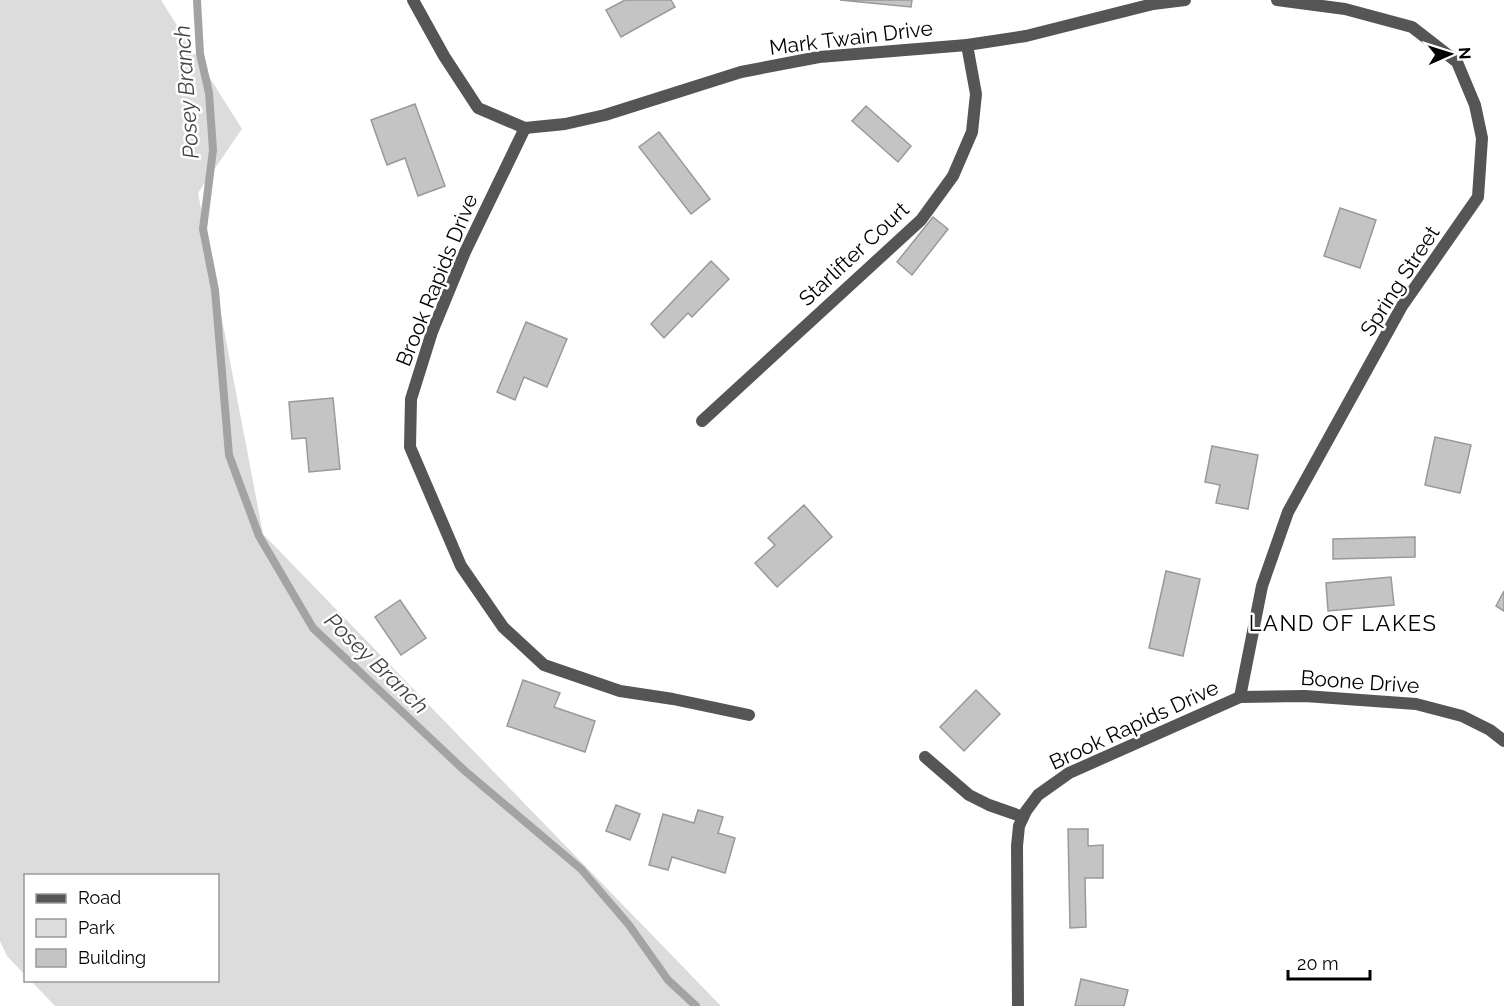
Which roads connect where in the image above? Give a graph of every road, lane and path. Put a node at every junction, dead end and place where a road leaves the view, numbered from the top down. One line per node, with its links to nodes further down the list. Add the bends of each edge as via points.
1 (413, 0): 5 (street, via 478,108)
2 (1185, 0): 4 (street, Mark Twain Drive, via 1153,4 1026,36)
3 (1277, 0): 7 (street, Spring Street, via 1345,9 1412,27 1456,62 1475,105 1482,138 1478,197 1402,306 1288,512 1262,586)
4 (967, 45): 5 (street, Mark Twain Drive, via 796,61 741,72 605,116); 6 (street, Starlifter Court, via 976,94 972,132 953,176 921,220)
5 (525, 128): 8 (street, Brook Rapids Drive, via 465,252 432,332 411,399 410,447 461,566 503,627 544,665 620,691)
6 (702, 421)
7 (1240, 697): 9 (street, Boone Drive, via 1305,696 1416,704 1462,716); 11 (street, Brook Rapids Drive, via 1069,773 1038,795)
8 (748, 716)
9 (1504, 741)
10 (925, 757): 11 (street, via 969,795)
11 (1023, 817): 12 (street, Brook Rapids Drive, via 1017,846)
12 (1018, 1006)

